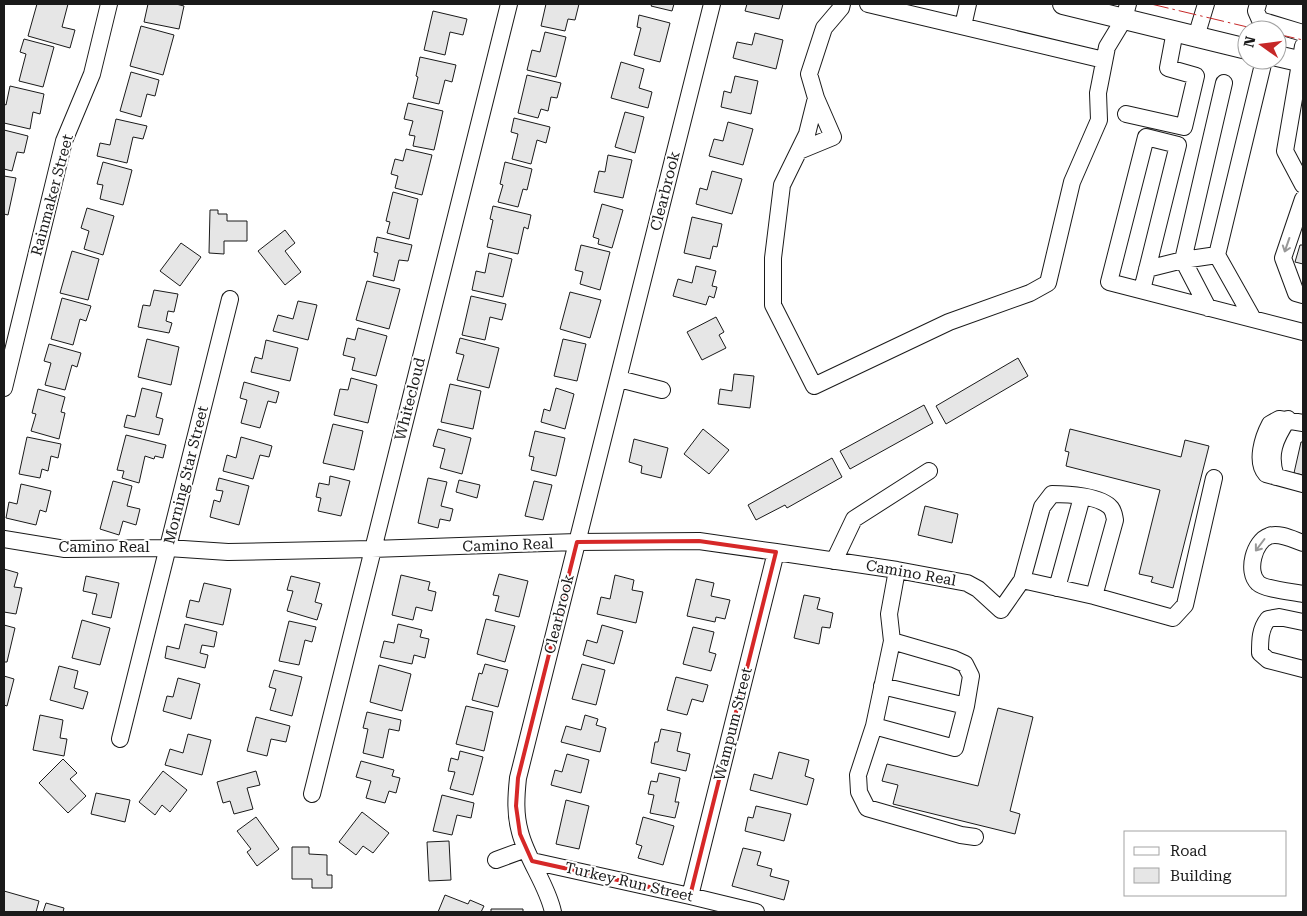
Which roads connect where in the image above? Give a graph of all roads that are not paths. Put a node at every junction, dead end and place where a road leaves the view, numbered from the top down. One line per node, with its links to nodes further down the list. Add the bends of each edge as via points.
1 (109, 4): 40 (street, Rainmaker Street, via 92,74 64,142)
2 (509, 4): 51 (street, Whitecloud)
3 (712, 4): 39 (street, Clearbrook)
4 (842, 4): 25 (street, via 824,28 809,74)
5 (868, 4): 14 (street)
6 (968, 4): 14 (street)
7 (1063, 4): 11 (main road)
8 (1206, 4): 18 (street)
9 (1258, 4): 12 (street, via 1256,11)
10 (1270, 4): 13 (street)
11 (1126, 11): 16 (main road); 22 (street, via 1107,47)
12 (1260, 20)
13 (1266, 20)
14 (963, 26): 22 (street)
15 (1287, 28): 17 (street)
16 (1174, 31): 18 (main road); 26 (street, via 1168,68 1196,76 1184,127)
17 (1303, 33)
18 (1196, 37): 19 (main road)
19 (1237, 47)
20 (1287, 56): 21 (main road)
21 (1302, 56): 28 (street, via 1284,151)
22 (1104, 60): 27 (street, via 1098,93 1099,120 1072,182 1048,283 1030,293 949,322 814,386 773,305 773,258 782,185)
23 (1262, 70): 30 (street)
24 (1224, 83): 31 (street)
25 (816, 98): 27 (street); 27 (street, via 833,137)
26 (1126, 114)
27 (799, 152)
28 (1303, 185)
29 (1303, 199): 34 (street, one-way to 34, via 1283,258 1296,293)
30 (1217, 254): 31 (street); 37 (street)
31 (1183, 260): 32 (street); 36 (street)
32 (1147, 269): 33 (street); 33 (street, via 1178,145 1146,137 1109,282)
33 (1142, 290): 36 (street)
34 (1303, 295)
35 (230, 299): 50 (street, Morning Star Street)
36 (1208, 308): 37 (street)
37 (1253, 319): 38 (street)
38 (1303, 332)
39 (619, 379): 41 (street); 48 (street, Clearbrook)
40 (4, 388)
41 (662, 390)
42 (1296, 421): 45 (street, via 1279,419 1270,424 1260,457 1266,474)
43 (929, 472): 53 (street, via 854,519)
44 (1214, 478): 58 (street, via 1185,604 1173,618)
45 (1303, 484)
46 (1082, 497): 55 (street, via 1052,494 1042,507); 56 (street); 58 (street, via 1106,504 1113,510 1115,520)
47 (4, 538): 50 (street, Camino Real, via 65,549)
48 (577, 542): 51 (street, Camino Real); 52 (street, Camino Real, via 699,542); 68 (street, Clearbrook, via 518,778 516,806 520,834)
49 (1303, 543): 57 (street, one-way to 57, via 1277,535 1268,536 1258,545 1253,559 1254,577 1259,584)
50 (168, 548): 51 (street, Camino Real, via 228,552); 65 (street, Morning Star Street)
51 (372, 549): 66 (street, Whitecloud)
52 (776, 552): 53 (street, Camino Real); 70 (street, Wampum Street)
53 (834, 561): 54 (street, Camino Real)
54 (897, 570): 55 (street, Camino Real, via 967,583 1001,610); 60 (street, via 889,614)
55 (1022, 580): 56 (street)
56 (1057, 588): 58 (street)
57 (1303, 594)
58 (1094, 596)
59 (1303, 622): 61 (street, via 1279,617 1268,619 1260,640 1260,653 1268,660)
60 (892, 641): 62 (street); 63 (street, via 965,664 971,676)
61 (1303, 670)
62 (882, 686): 63 (street); 64 (street)
63 (966, 706): 64 (street, via 955,748)
64 (874, 726): 67 (street, via 858,775 859,792 868,808)
65 (120, 739)
66 (312, 794)
67 (975, 837)
68 (529, 855): 69 (street); 70 (street, Turkey Run Street); 71 (street, Clearbrook)
69 (496, 860)
70 (690, 896): 72 (street, Turkey Run Street)
71 (553, 912)
72 (756, 912)

